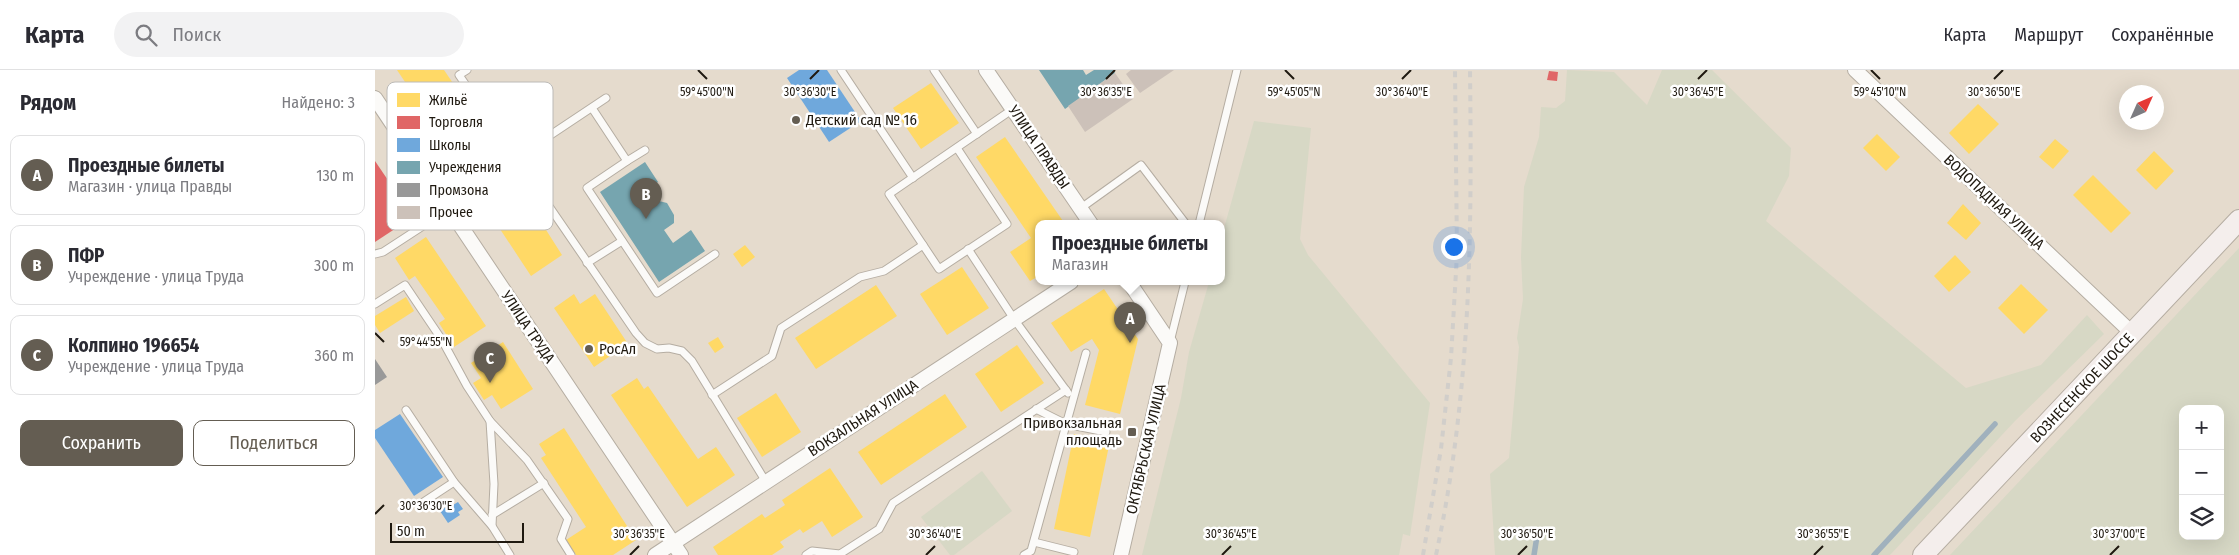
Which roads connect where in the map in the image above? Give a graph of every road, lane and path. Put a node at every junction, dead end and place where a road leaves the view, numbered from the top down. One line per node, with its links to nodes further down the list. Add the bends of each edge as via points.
1 (467, 70): 7 (lane, via 459,75)
2 (841, 70): 18 (lane)
3 (934, 70): 14 (lane)
4 (986, 70): 11 (street, УЛИЦА ПРАВДЫ)
5 (1237, 70): 23 (lane)
6 (1855, 70): 38 (street, ВОДОПАДНАЯ УЛИЦА)
7 (464, 82)
8 (375, 98): 12 (street, УЛИЦА ТРУДА)
9 (606, 98): 10 (lane)
10 (592, 108): 13 (lane); 17 (lane)
11 (1013, 109): 14 (lane); 19 (street, УЛИЦА ПРАВДЫ)
12 (387, 116)
13 (553, 134)
14 (977, 134): 15 (lane)
15 (957, 148): 18 (lane); 29 (lane, via 1007,224)
16 (645, 150): 17 (lane)
17 (627, 161): 27 (lane, via 587,188)
18 (913, 178): 28 (lane, via 889,194)
19 (1081, 208): 21 (street, УЛИЦА ПРАВДЫ); 22 (lane, via 1141,166)
20 (553, 213): 32 (lane)
21 (1088, 220)
22 (1183, 220)
23 (1200, 220)
24 (2239, 220): 38 (street, ВОЗНЕСЕНСКОЕ ШОССЕ)
25 (417, 230): 30 (lane)
26 (463, 230): 56 (street, УЛИЦА ТРУДА)
27 (622, 241): 31 (lane, via 657,293); 32 (lane)
28 (923, 245): 29 (lane, via 939,269); 42 (lane, via 884,271 860,277 781,328 772,356)
29 (968, 249): 37 (lane)
30 (375, 254)
31 (715, 254)
32 (587, 264): 42 (lane, via 645,343 657,349 682,351 692,361)
33 (1066, 285): 37 (street, ВОКЗАЛЬНАЯ УЛИЦА)
34 (1131, 285): 39 (street)
35 (1184, 285): 39 (lane)
36 (375, 304): 46 (lane, via 405,285)
37 (1014, 319): 41 (lane); 50 (street, ВОКЗАЛЬНАЯ УЛИЦА)
38 (2133, 334): 64 (street, ВОЗНЕСЕНСКОЕ ШОССЕ)
39 (1170, 343): 63 (street, ОКТЯБРЬСКАЯ УЛИЦА)
40 (1086, 353): 43 (lane)
41 (1065, 390): 43 (lane); 44 (lane)
42 (712, 395): 50 (lane)
43 (1073, 400): 47 (lane)
44 (1036, 409): 47 (lane); 61 (lane, via 893,503 879,529 840,554 812,551)
45 (405, 410): 49 (lane)
46 (490, 421): 51 (lane); 53 (lane, via 494,484)
47 (1066, 424): 48 (lane); 55 (lane)
48 (1107, 432)
49 (454, 482): 52 (lane); 54 (lane)
50 (766, 482): 56 (street, ВОКЗАЛЬНАЯ УЛИЦА)
51 (544, 483): 53 (lane); 59 (lane, via 568,519 561,539)
52 (421, 503)
53 (492, 515): 54 (lane)
54 (491, 526): 58 (lane)
55 (1034, 542): 57 (lane); 62 (lane, via 1031,551)
56 (677, 549): 60 (street, ВОКЗАЛЬНАЯ УЛИЦА)
57 (1075, 552)
58 (510, 555)
59 (571, 555)
60 (655, 555)
61 (806, 555)
62 (1024, 555)
63 (1121, 555)
64 (1923, 555)

